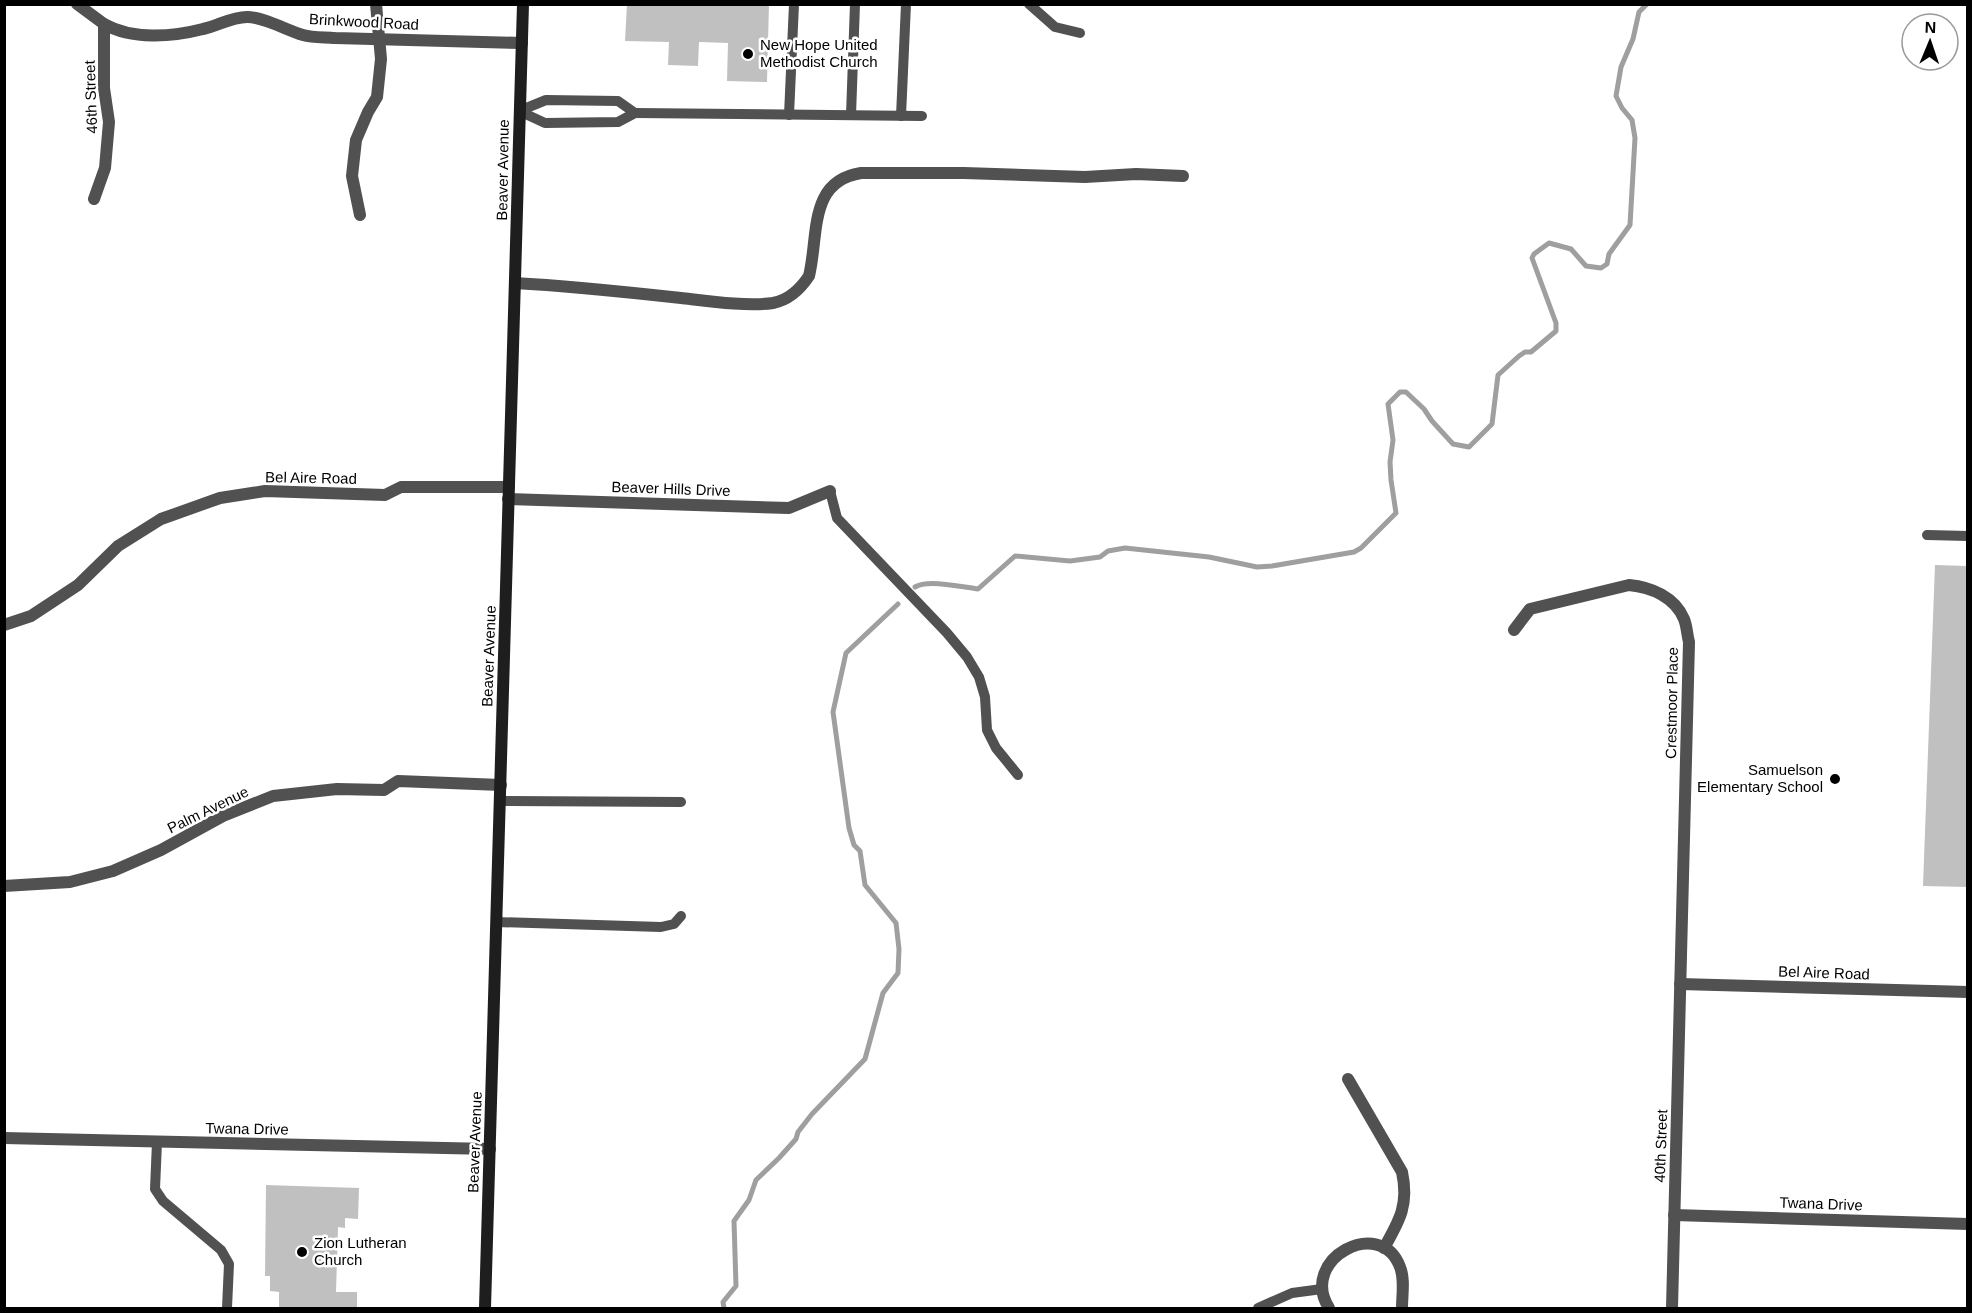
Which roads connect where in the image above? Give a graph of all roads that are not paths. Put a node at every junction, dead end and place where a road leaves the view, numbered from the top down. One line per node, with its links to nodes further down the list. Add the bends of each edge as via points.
1 (77, 4): 8 (street)
2 (376, 4): 10 (street)
3 (523, 4): 11 (main road, Beaver Avenue)
4 (794, 4): 14 (lane)
5 (855, 4): 15 (lane)
6 (906, 4): 16 (lane)
7 (1029, 4): 9 (lane, via 1055,27)
8 (104, 24): 10 (street, Brinkwood Road, via 114,30 167,35 248,17 307,36); 19 (street, 46th Street, via 104,88 109,122 105,168)
9 (1080, 33)
10 (379, 39): 11 (street, Brinkwood Road); 20 (street, via 377,97 356,140 352,176)
11 (522, 43): 12 (main road, Beaver Avenue)
12 (519, 111): 13 (lane, via 545,123 618,122); 13 (lane, via 546,100 618,101); 21 (main road, Beaver Avenue)
13 (635, 113): 14 (lane)
14 (789, 115): 15 (lane)
15 (851, 115): 16 (lane)
16 (902, 116): 17 (lane)
17 (922, 116)
18 (1183, 176): 21 (street, via 847,175 827,190 821,202 809,276 790,296 775,303)
19 (94, 199)
20 (360, 214)
21 (515, 283): 23 (main road, Beaver Avenue)
22 (830, 491): 23 (street, Beaver Hills Drive, via 789,508); 28 (lane, via 837,518 967,657 985,697 987,730)
23 (508, 493): 26 (street, Bel Aire Road, via 401,487 385,495 265,491 220,498 161,519 118,546 78,585 31,616); 29 (main road, Beaver Avenue)
24 (1927, 536): 25 (lane)
25 (1968, 536)
26 (4, 626)
27 (1514, 630): 35 (street, Crestmoor Place, via 1530,609 1629,585 1664,596 1684,618 1689,642)
28 (1018, 775)
29 (501, 785): 30 (main road, Beaver Avenue); 32 (street, Palm Avenue, via 398,781 384,790 337,789 273,796 223,816 113,871 70,882)
30 (500, 801): 31 (lane); 34 (main road, Beaver Avenue)
31 (681, 802)
32 (4, 886)
33 (681, 916): 34 (lane, via 674,924 661,927)
34 (495, 922): 40 (main road, Beaver Avenue)
35 (1680, 984): 36 (street, Bel Aire Road); 41 (street, 40th Street)
36 (1968, 992)
37 (1348, 1079): 43 (street, via 1402,1172 1404,1205)
38 (4, 1138): 39 (street, Twana Drive)
39 (157, 1142): 40 (street, Twana Drive); 45 (lane, via 155,1189 163,1201 226,1257)
40 (490, 1149): 46 (main road, Beaver Avenue)
41 (1674, 1215): 42 (street, Twana Drive); 50 (street, 40th Street)
42 (1968, 1224)
43 (1384, 1248): 44 (street, via 1365,1243 1339,1252 1324,1275); 49 (street, via 1400,1266)
44 (1322, 1289): 47 (lane, via 1292,1293); 48 (street)
45 (227, 1308)
46 (485, 1308)
47 (1258, 1308)
48 (1329, 1308)
49 (1402, 1308)
50 (1672, 1308)

